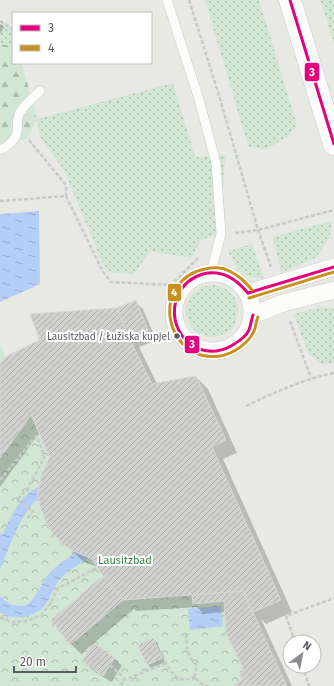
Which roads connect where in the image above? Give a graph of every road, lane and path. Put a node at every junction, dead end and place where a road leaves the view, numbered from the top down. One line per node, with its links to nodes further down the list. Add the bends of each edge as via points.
1 (166, 0): 14 (lane, via 198,96 216,163 221,234)
2 (189, 0): 12 (path, via 258,230)
3 (290, 0): 8 (main road)
4 (0, 21): 5 (path)
5 (12, 28)
6 (40, 90): 7 (lane, via 19,116)
7 (18, 132): 9 (lane, via 14,141); 10 (path, via 44,156 66,185)
8 (334, 144)
9 (0, 150)
10 (66, 196): 11 (path); 15 (path, via 103,272 111,282)
11 (0, 201)
12 (334, 210)
13 (334, 267): 17 (street)
14 (211, 272): 17 (street, via 224,274 238,281); 18 (street, via 196,276 185,283 176,298 173,312 175,323 178,332 188,343 209,352 221,351 238,343 248,330)
15 (171, 285)
16 (334, 290): 18 (street, via 283,303)
17 (248, 293): 18 (street)
18 (253, 315)
19 (334, 373): 20 (path, via 289,386)
20 (246, 406)
21 (0, 480): 22 (path, via 36,436 45,456 28,488 17,500 33,511)
22 (26, 520)
23 (98, 567): 25 (path, via 57,589 51,603 41,615 27,621 12,622)
24 (334, 598): 27 (path, via 286,616)
25 (0, 618)
26 (186, 634): 32 (path, via 188,653 196,662)
27 (292, 634)
28 (159, 652): 29 (path, via 162,652)
29 (166, 663): 32 (path, via 174,676 180,680 189,681); 33 (path)
30 (110, 665): 33 (path)
31 (305, 674): 36 (path)
32 (194, 677): 35 (path)
33 (125, 680): 34 (path)
34 (122, 686)
35 (207, 686)
36 (309, 686)

